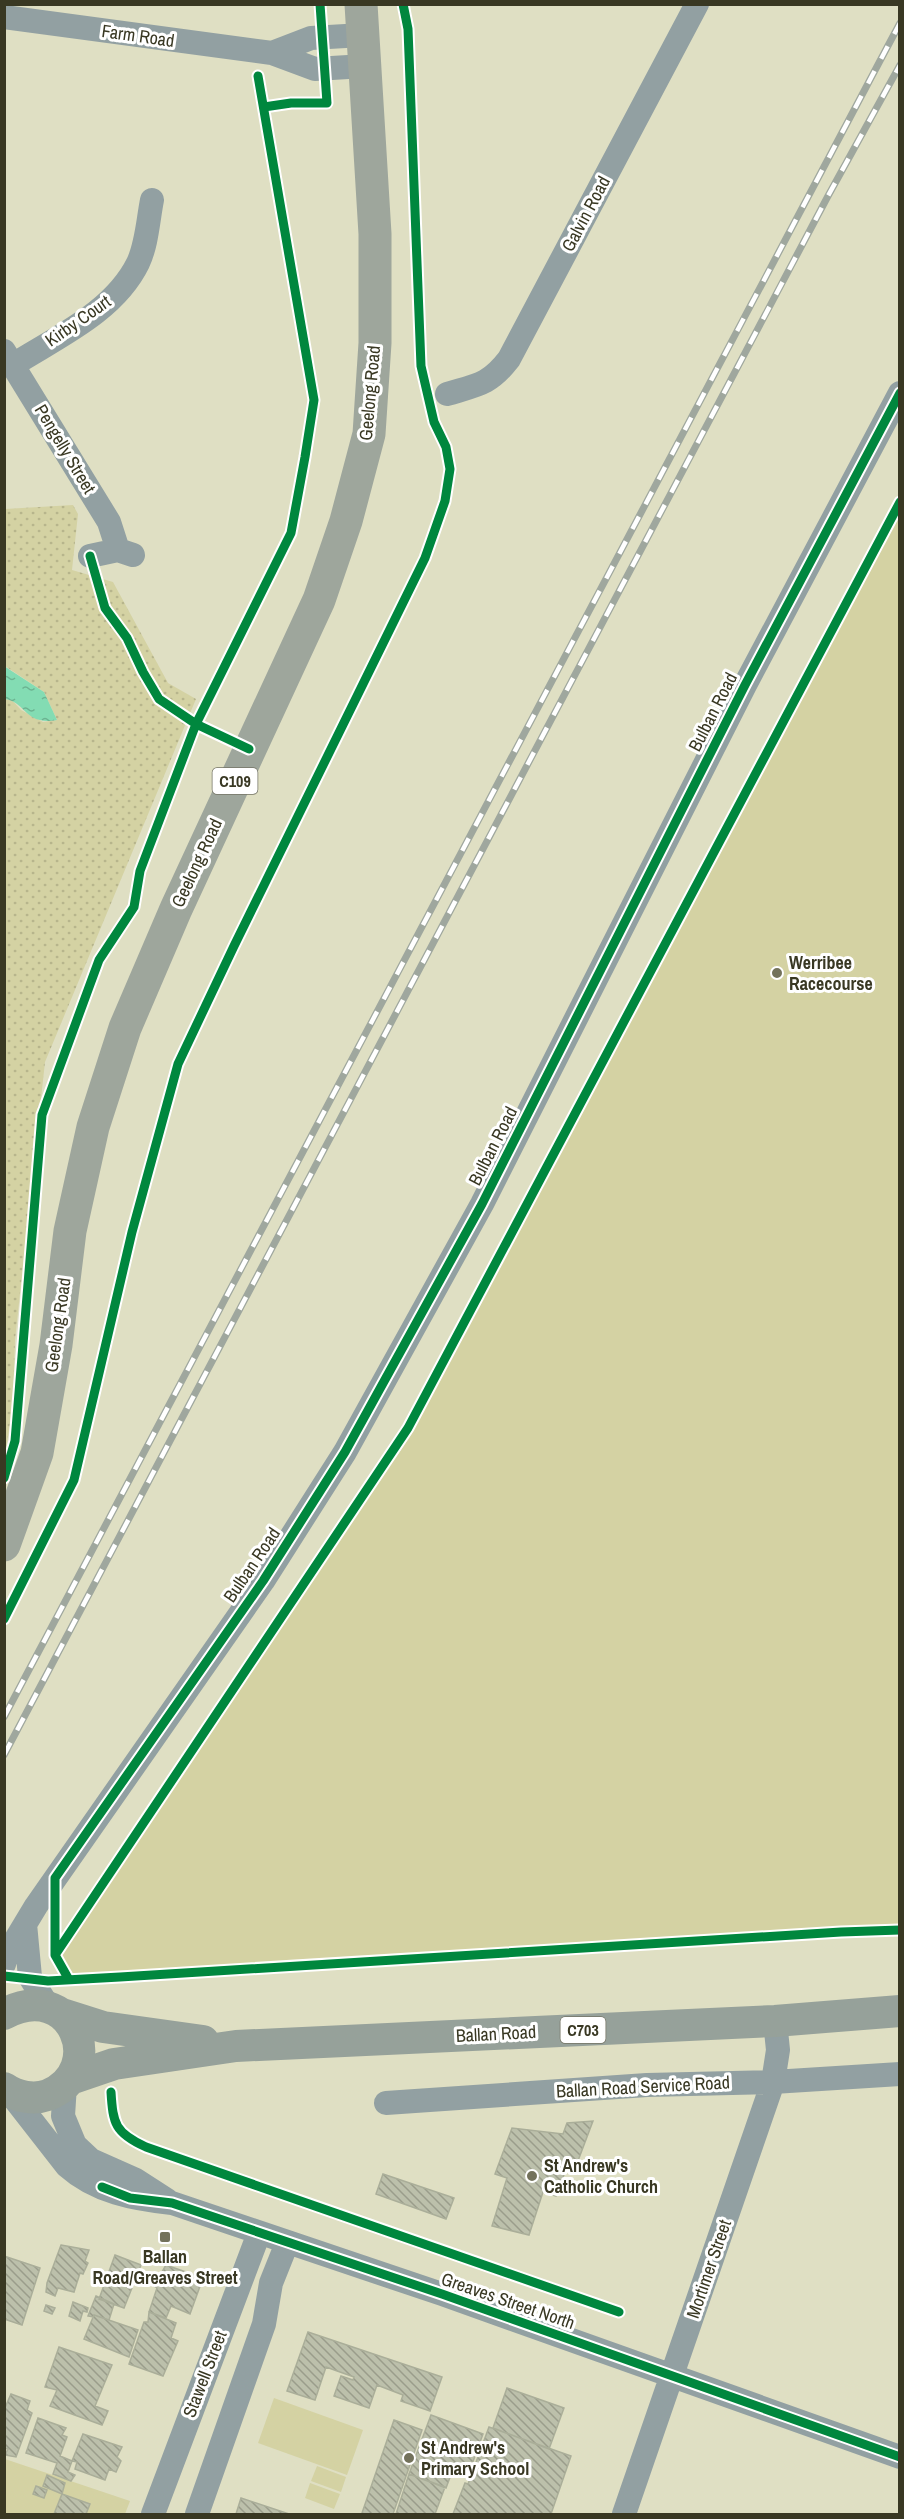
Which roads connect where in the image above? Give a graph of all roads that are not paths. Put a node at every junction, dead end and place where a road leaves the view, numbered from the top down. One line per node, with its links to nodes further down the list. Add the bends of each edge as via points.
1 (697, 4): 7 (street, Galvin Road, via 509,359 483,383)
2 (4, 17): 3 (street, Farm Road, via 272,53 311,38)
3 (363, 35): 9 (highway, Geelong Road / C109, via 375,245 375,343 369,434 320,600 125,1028 93,1127 70,1231 56,1346 37,1453)
4 (152, 200): 5 (street, Kirby Court, via 138,263 123,287 99,310)
5 (9, 358): 8 (street, Pengelly Street, via 126,552)
6 (900, 393): 10 (street, Bulban Road, via 745,685 482,1204 345,1452 263,1581)
7 (447, 394)
8 (90, 556)
9 (4, 1545)
10 (25, 1924): 11 (street, Bulban Road); 12 (street, via 30,1977)
11 (4, 1964)
12 (55, 2010): 14 (main road, C703, via 35,2004 19,2006); 16 (main road, Ballan Road / C703, via 103,2027); 18 (main road, via 77,2035 80,2051 77,2067)
13 (900, 2011): 15 (main road, Ballan Road / C703)
14 (4, 2014)
15 (775, 2020): 16 (main road, Ballan Road / C703); 19 (street, Mortimer Street, via 778,2050)
16 (236, 2046): 18 (main road, Ballan Road / C703, via 114,2064)
17 (900, 2074): 19 (street, Ballan Road Service Road)
18 (67, 2082): 20 (main road, C703, via 58,2091 42,2097 26,2097); 22 (street, Greaves Street North, via 63,2116 75,2145 90,2160 136,2180)
19 (773, 2082): 21 (street, Ballan Road Service Road, via 647,2085); 25 (street, Mortimer Street)
20 (8, 2090): 22 (street, Greaves Street North, via 77,2176 130,2198)
21 (386, 2103)
22 (172, 2203): 23 (street, Greaves Street North)
23 (258, 2233): 24 (street, Greaves Street North); 27 (street, Stawell Street)
24 (287, 2243): 25 (street, Greaves Street North); 28 (street, Stawell Street, via 271,2283 264,2324)
25 (672, 2377): 26 (street, Greaves Street North); 29 (street, Mortimer Street)
26 (900, 2457)
27 (153, 2514)
28 (197, 2514)
29 (624, 2514)

